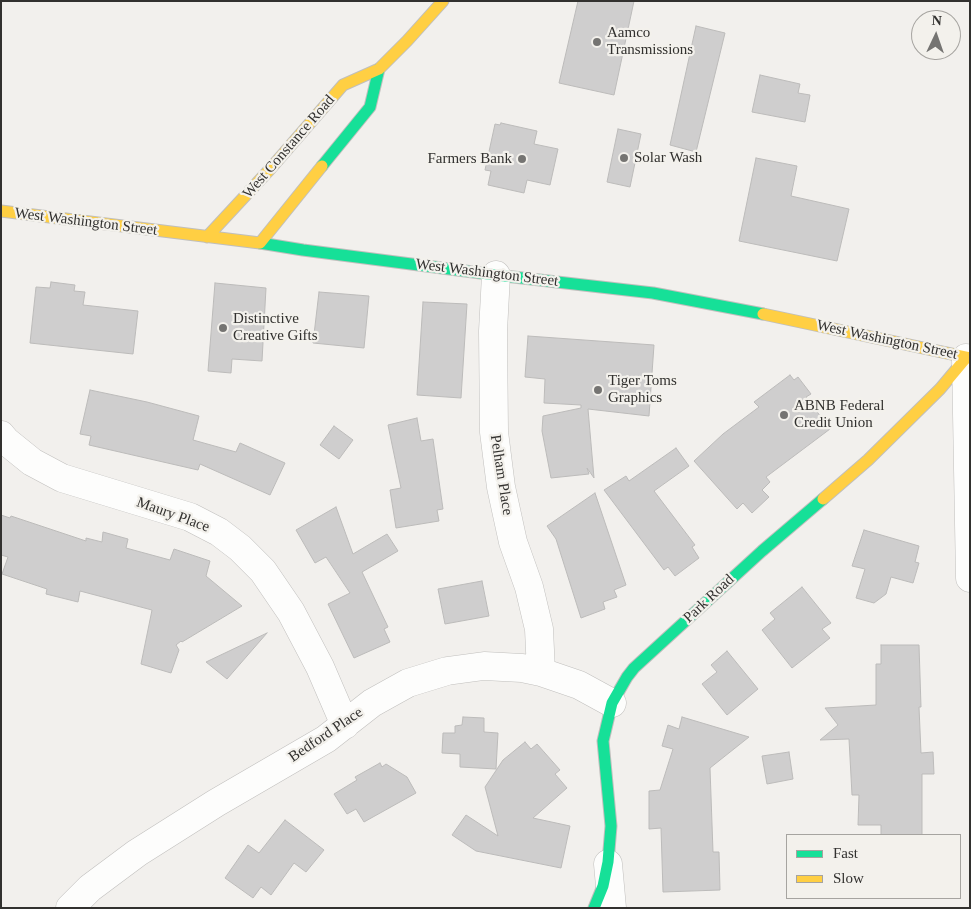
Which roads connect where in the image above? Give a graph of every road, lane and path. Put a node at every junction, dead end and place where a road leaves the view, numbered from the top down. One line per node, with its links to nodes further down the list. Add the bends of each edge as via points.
1 (443, 1): 2 (main road, West Constance Road)
2 (379, 70): 4 (main road, West Constance Road, via 343,85); 5 (main road, via 370,107)
3 (1, 211): 4 (main road, West Washington Street)
4 (207, 237): 5 (main road, West Washington Street)
5 (260, 244): 6 (main road, West Washington Street)
6 (496, 275): 7 (main road, West Washington Street, via 695,300); 10 (street, Pelham Place, via 494,432 513,542 539,629)
7 (968, 358): 9 (street); 11 (main road, Park Road, via 868,460 762,550 634,668)
8 (1, 435): 12 (street, Maury Place, via 32,462 62,478 190,517 219,532 240,548 263,571 291,612)
9 (970, 578)
10 (541, 672): 11 (street, Bedford Place, via 579,685); 12 (street, Bedford Place, via 484,666 447,671 408,683 372,703)
11 (612, 703): 13 (main road, Park Road, via 603,741 611,826)
12 (345, 725): 14 (street, Bedford Place, via 137,853 90,888)
13 (608, 862): 15 (main road, Park Road); 16 (street)
14 (70, 908)
15 (594, 908)
16 (612, 908)

